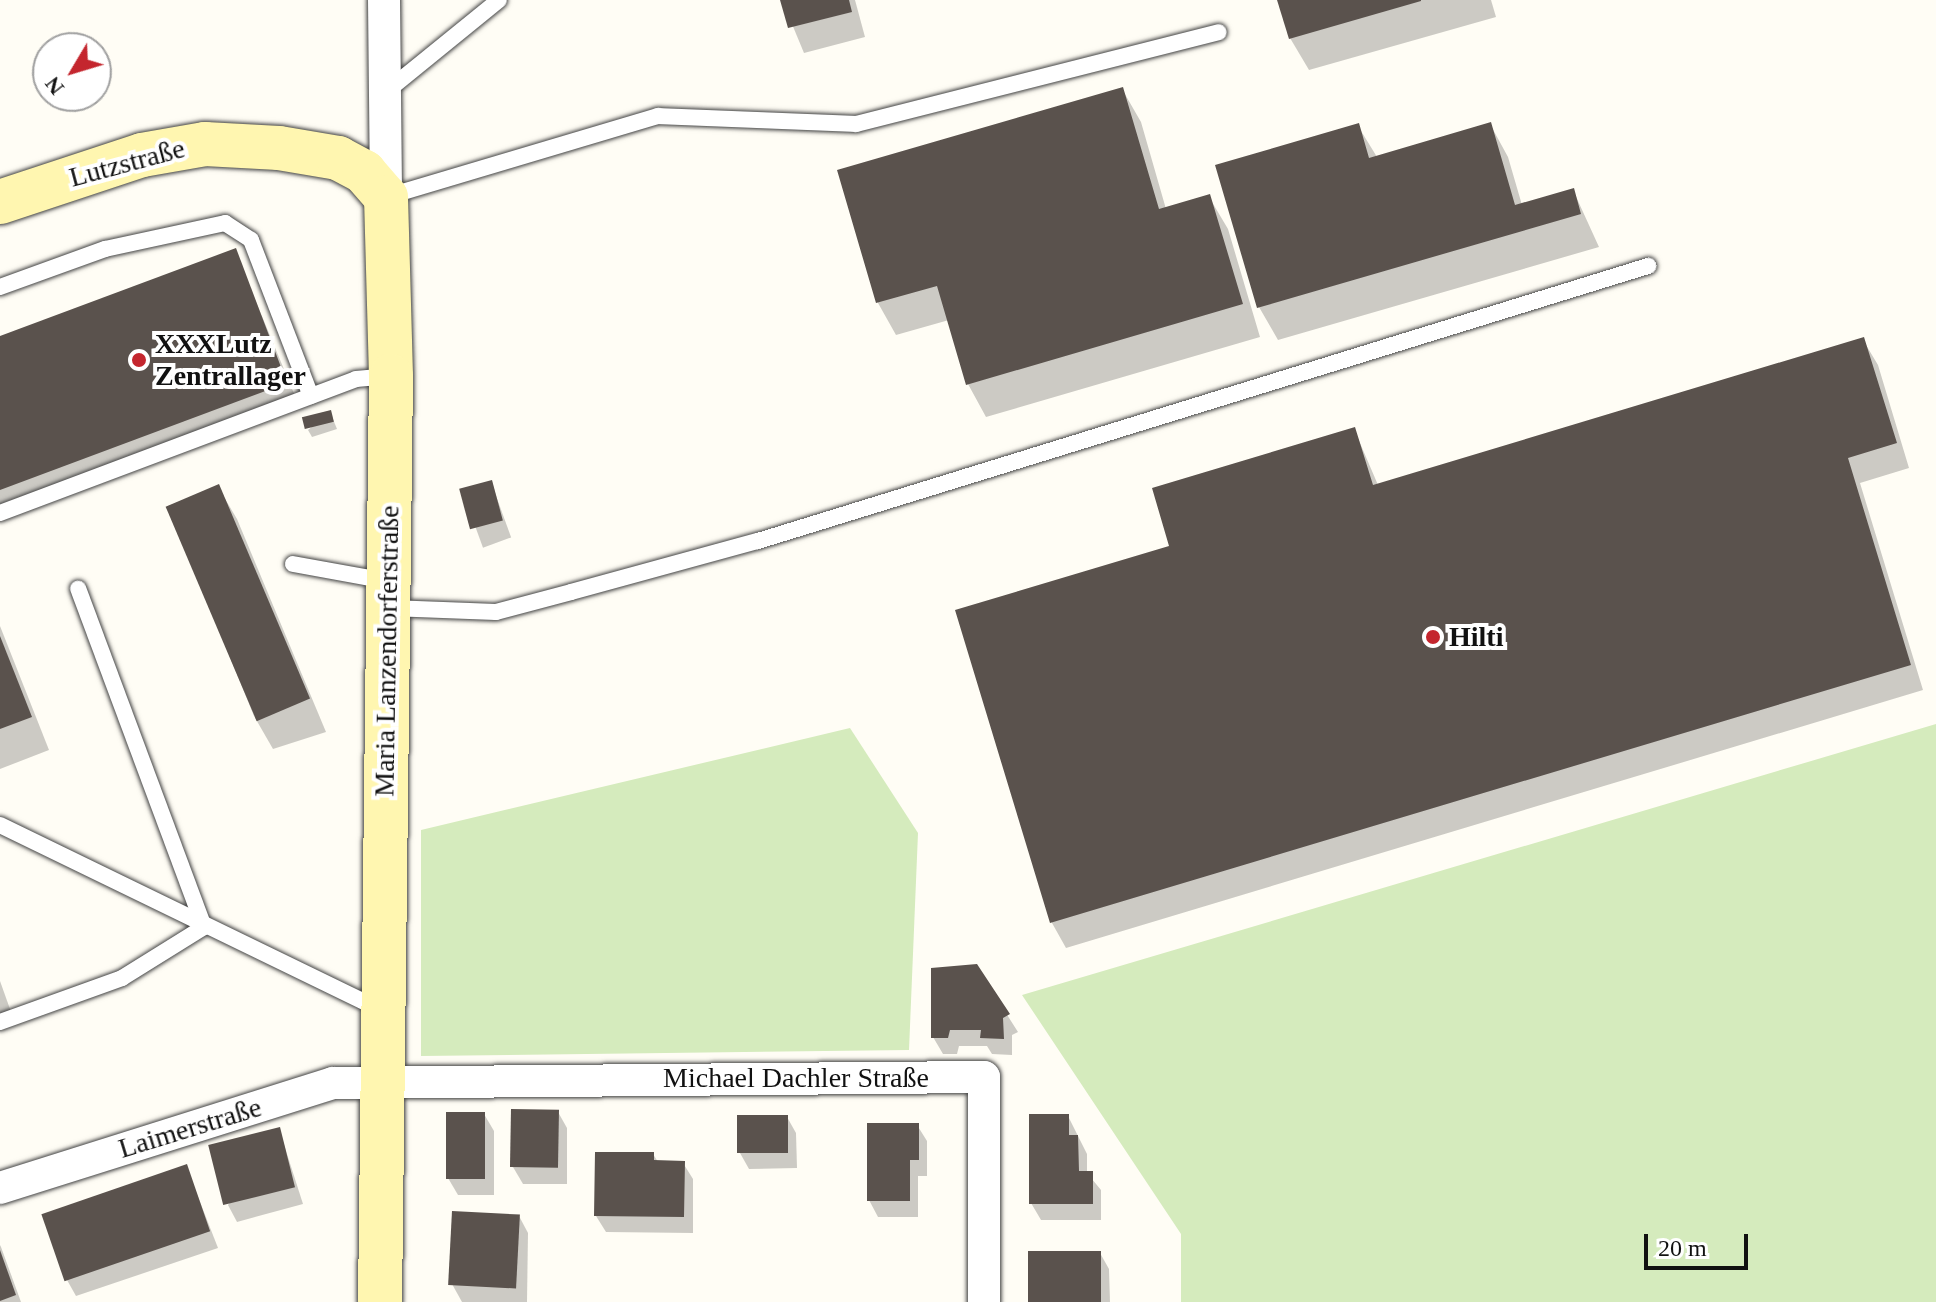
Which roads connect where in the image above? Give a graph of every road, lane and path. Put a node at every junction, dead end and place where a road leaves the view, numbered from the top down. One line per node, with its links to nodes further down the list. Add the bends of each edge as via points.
1 (384, 0): 4 (street, Maria Lanzendorferstraße)
2 (499, 0): 4 (lane)
3 (1219, 32): 5 (lane, via 856,124 658,116)
4 (387, 91): 5 (street, Maria Lanzendorferstraße)
5 (386, 197): 6 (street, Lutzstraße, via 364,172 338,158 205,144 142,155); 9 (street, Maria Lanzendorferstraße)
6 (0, 202)
7 (1648, 266): 14 (lane, via 758,541 496,612)
8 (0, 287): 10 (lane, via 105,249 225,223 251,240)
9 (391, 376): 10 (lane, via 356,379); 14 (street, Maria Lanzendorferstraße)
10 (304, 399): 11 (lane)
11 (0, 513)
12 (293, 564): 14 (lane)
13 (78, 589): 16 (lane)
14 (388, 595): 17 (street, Maria Lanzendorferstraße)
15 (0, 825): 16 (lane)
16 (204, 927): 17 (lane); 18 (lane, via 122,978)
17 (382, 1011): 19 (street, Maria Lanzendorferstraße)
18 (0, 1022)
19 (382, 1082): 20 (street, Laimerstraße, via 333,1083); 21 (street, Maria Lanzendorferstraße); 22 (street, Michael Dachler Straße, via 984,1077)
20 (0, 1188)
21 (380, 1302)
22 (984, 1302)

